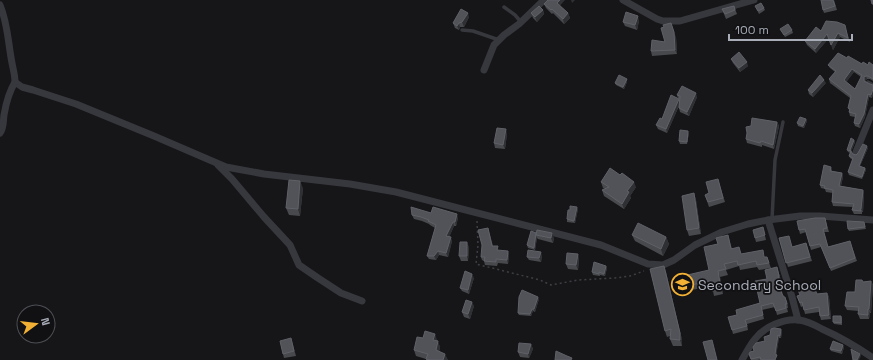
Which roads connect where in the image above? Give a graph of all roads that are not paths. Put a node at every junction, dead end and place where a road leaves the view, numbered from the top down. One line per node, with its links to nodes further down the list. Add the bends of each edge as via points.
1 (544, 0): 6 (street)
2 (623, 0): 3 (street, via 663,21 680,21)
3 (754, 0)
4 (0, 5): 10 (street, via 7,25)
5 (504, 7): 6 (lane)
6 (521, 22): 8 (street)
7 (462, 30): 8 (lane)
8 (498, 40): 9 (street)
9 (484, 70)
10 (15, 82): 16 (street, via 10,91); 18 (street, via 22,88 76,104)
11 (868, 82): 12 (lane)
12 (873, 85)
13 (873, 110): 15 (street)
14 (783, 122): 19 (lane, via 775,160)
15 (871, 124): 17 (street)
16 (0, 133)
17 (856, 152)
18 (215, 162): 19 (street, via 252,172 396,192 564,234 601,245 648,264 663,265 722,232); 21 (street, via 290,245 299,265 341,293)
19 (770, 220): 20 (street, via 820,216); 22 (street)
20 (873, 220)
21 (362, 301)
22 (798, 320): 23 (street, via 836,335); 24 (street, via 770,326 755,338)
23 (873, 358)
24 (742, 360)

